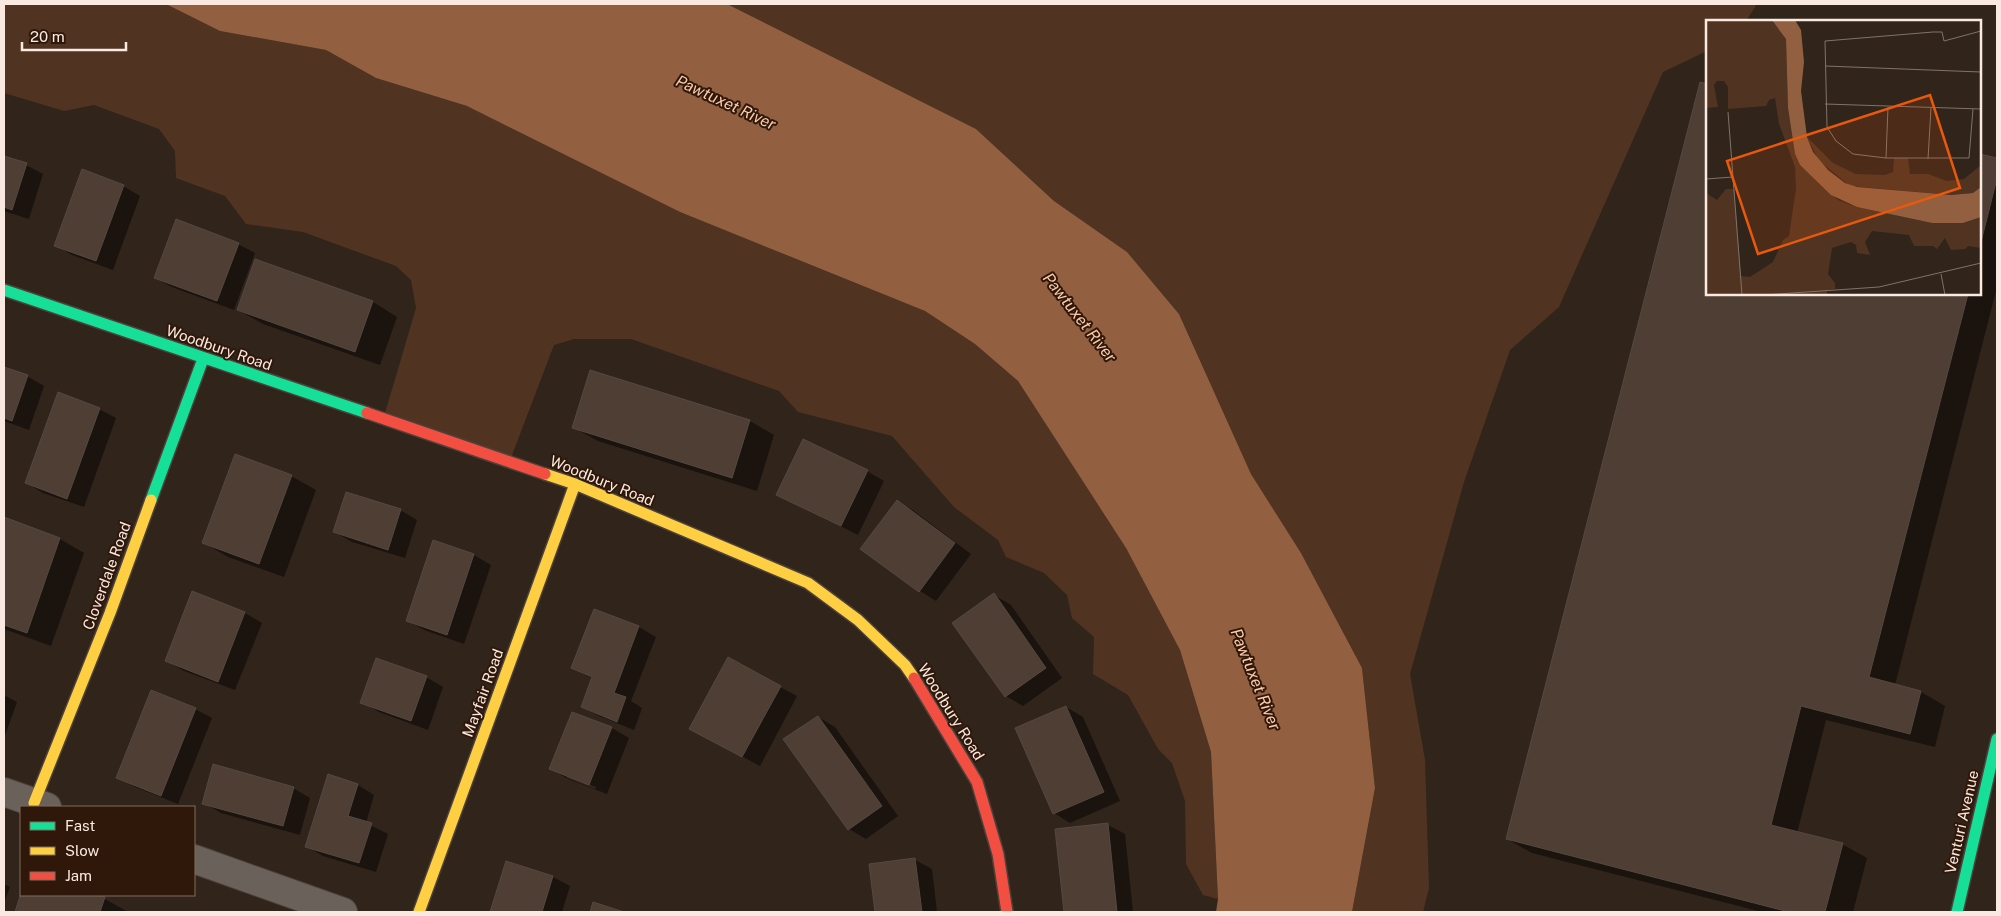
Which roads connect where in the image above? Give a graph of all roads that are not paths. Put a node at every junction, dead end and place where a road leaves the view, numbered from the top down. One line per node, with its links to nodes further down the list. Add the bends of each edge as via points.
1 (4, 290): 2 (street, Woodbury Road)
2 (203, 359): 3 (street, Woodbury Road); 6 (street, Cloverdale Road)
3 (575, 484): 9 (street, Mayfair Road); 10 (street, Woodbury Road, via 808,583 858,620 905,665 976,782 998,854)
4 (1995, 754): 11 (street, Venturi Avenue)
5 (4, 792): 6 (street)
6 (41, 805)
7 (195, 859): 8 (street)
8 (343, 912)
9 (419, 912)
10 (1007, 912)
11 (1957, 912)

